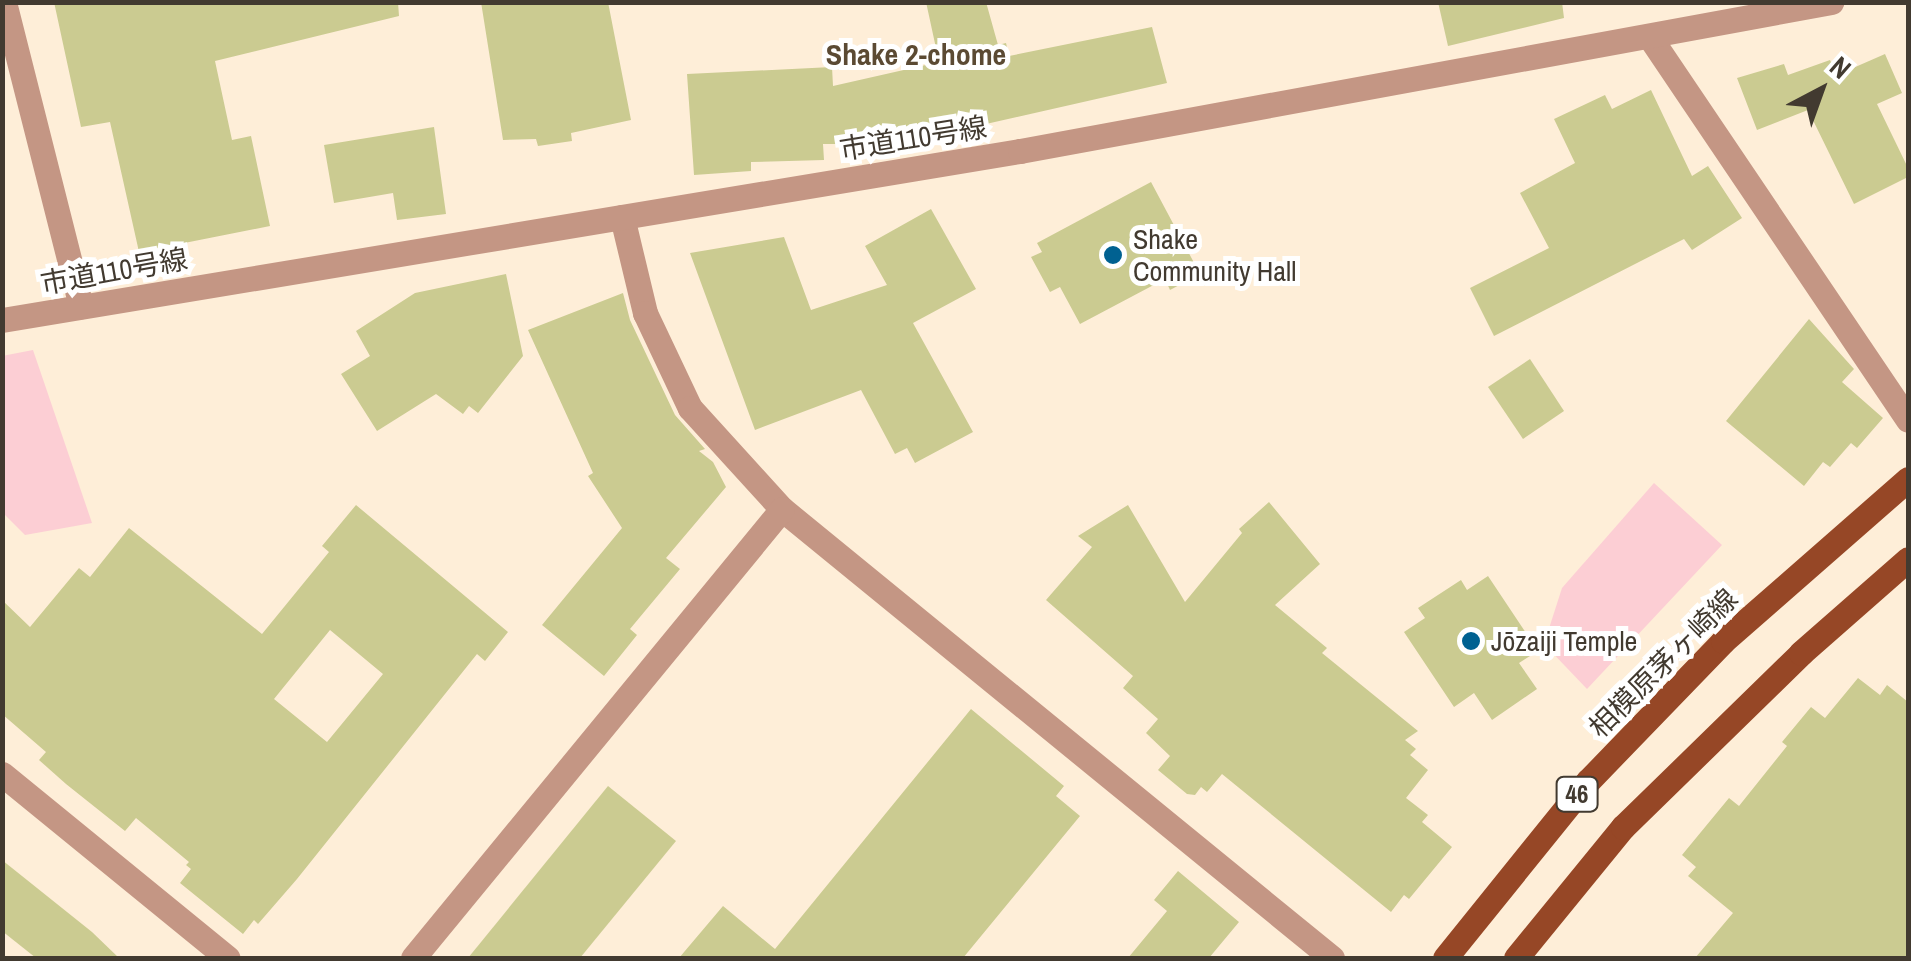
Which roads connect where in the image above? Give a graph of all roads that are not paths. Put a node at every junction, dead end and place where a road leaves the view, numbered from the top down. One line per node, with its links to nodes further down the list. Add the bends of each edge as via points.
1 (4, 2): 5 (street)
2 (1831, 2): 3 (street, 市道110号線)
3 (1649, 36): 4 (street, 市道110号線); 7 (street)
4 (622, 217): 5 (street, 市道110号線); 9 (street, via 646,313 690,408)
5 (81, 306): 6 (street, 市道110号線)
6 (2, 320)
7 (1908, 420)
8 (1908, 479): 15 (main road, 相模原茅ヶ崎線 / 46, via 1723,642 1588,781)
9 (782, 509): 13 (street); 14 (street)
10 (1908, 559): 16 (main road, 46, via 1623,827)
11 (2, 774): 12 (street)
12 (228, 958)
13 (414, 958)
14 (1332, 958)
15 (1445, 958)
16 (1516, 958)

